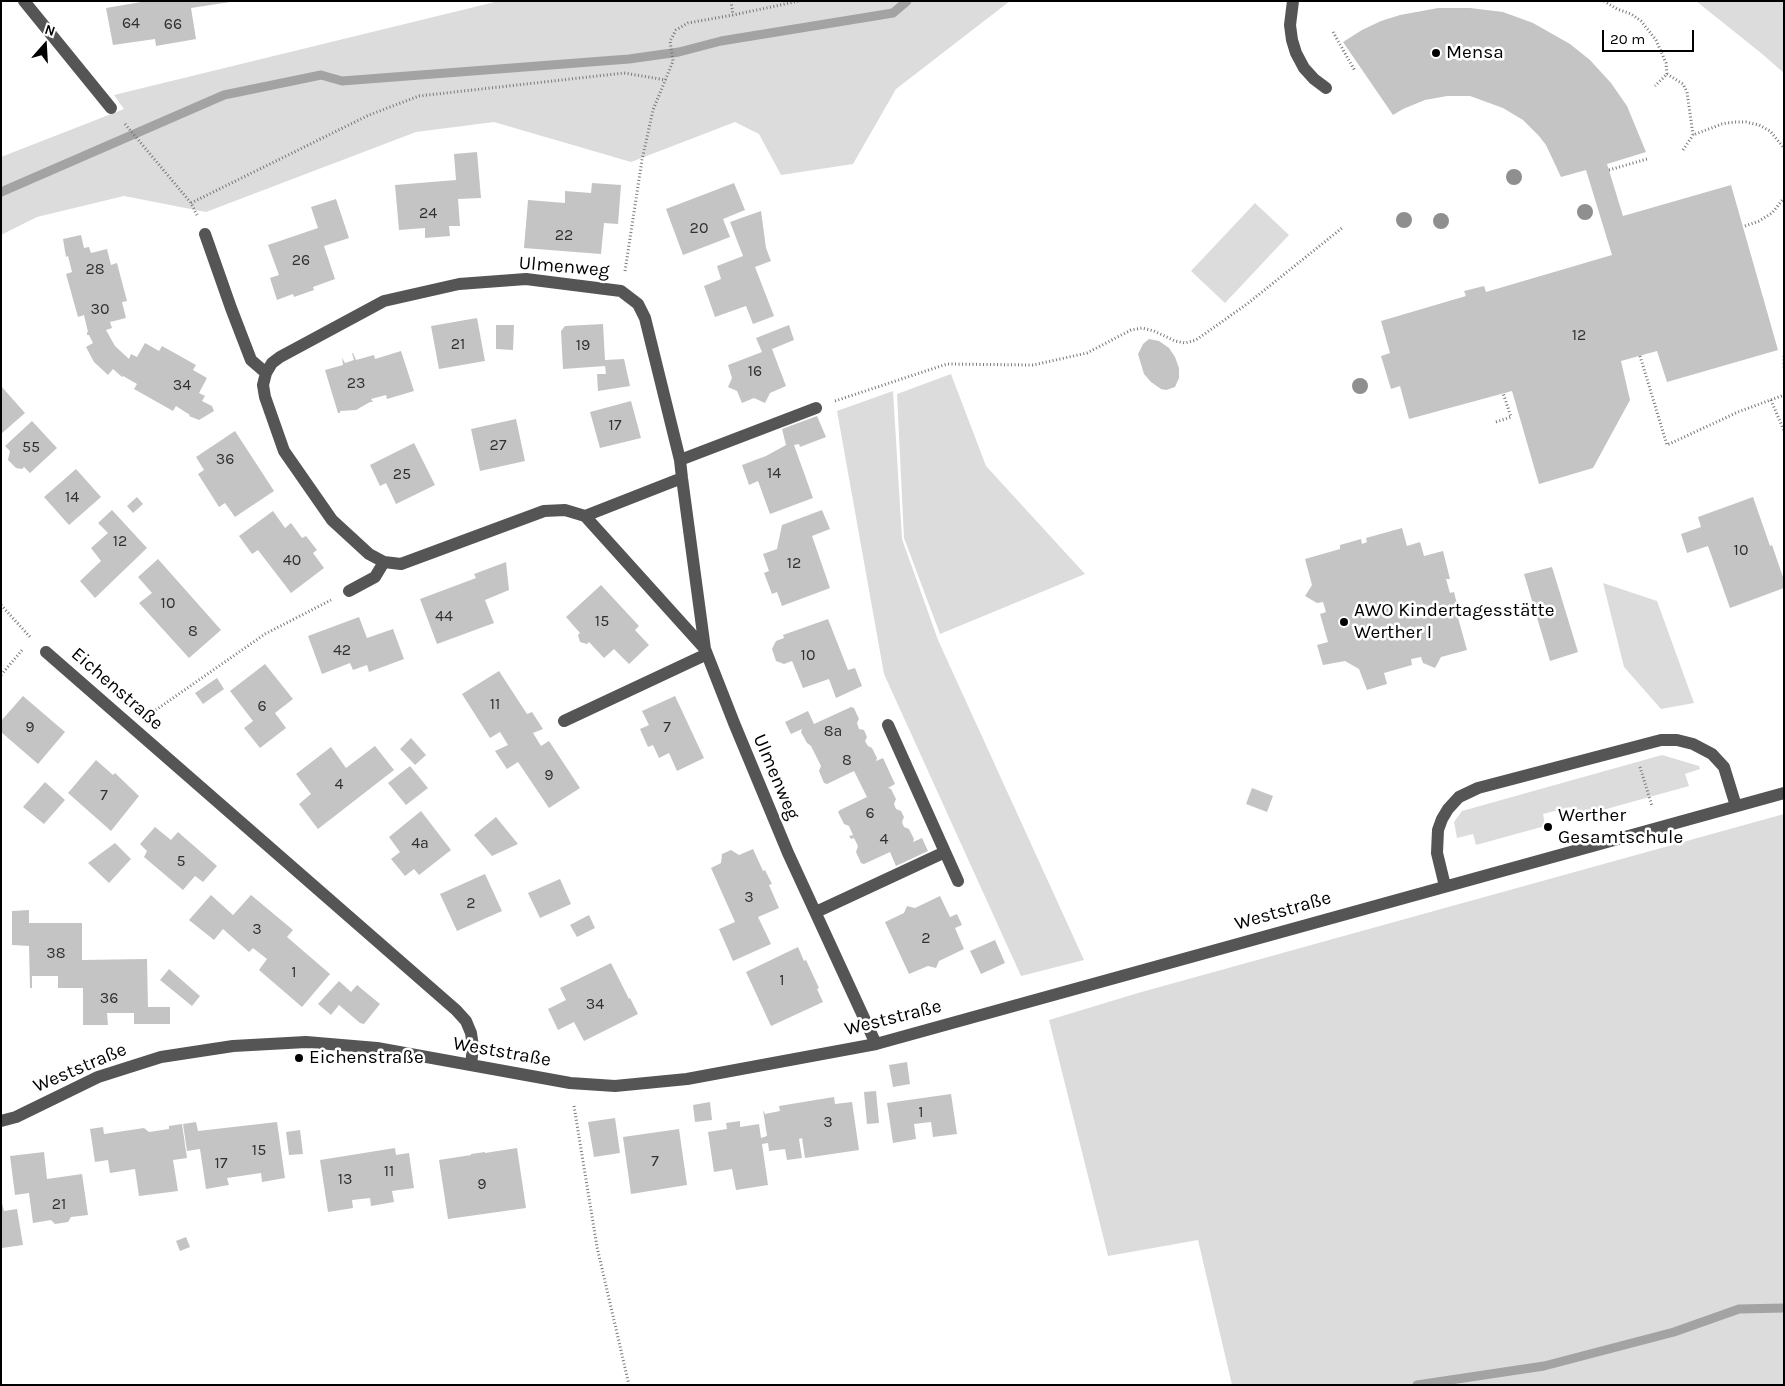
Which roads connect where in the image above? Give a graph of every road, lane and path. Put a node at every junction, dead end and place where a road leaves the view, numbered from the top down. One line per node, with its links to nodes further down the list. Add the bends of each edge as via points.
1 (24, 1): 13 (street)
2 (730, 1): 6 (path)
3 (799, 1): 6 (path)
4 (1293, 1): 12 (street, via 1290,24 1296,53 1304,68)
5 (1604, 1): 9 (path, via 1631,14 1649,30 1662,53)
6 (733, 15): 10 (path, via 688,22 676,30 670,41 672,61)
7 (1333, 32): 8 (path)
8 (1355, 71)
9 (1667, 74): 11 (path); 15 (path, via 1682,84 1687,92)
10 (666, 80): 14 (path, via 624,73 419,96 369,115 191,203); 24 (path, via 653,110 644,152)
11 (1654, 86)
12 (1326, 88)
13 (111, 108)
14 (132, 131)
15 (1692, 134): 16 (path, via 1722,124 1746,122 1770,131); 17 (path)
16 (1784, 148)
17 (1683, 150)
18 (1647, 160): 19 (path)
19 (1609, 170)
20 (1784, 198): 21 (path, via 1772,213)
21 (1745, 226)
22 (1342, 228): 32 (path, via 1196,340 1175,341 1142,328 1131,330 1087,353 1033,364 947,364)
23 (205, 234): 28 (street, via 251,360)
24 (622, 291): 28 (street, Ulmenweg, via 526,280 459,284 384,301 280,358); 35 (street, Ulmenweg, via 638,304 645,318)
25 (1640, 356): 31 (path, via 1667,445)
26 (1784, 356): 27 (path)
27 (1784, 369)
28 (266, 373): 38 (street, via 265,397 284,451 332,520 369,554)
29 (1503, 393): 33 (path, via 1511,417)
30 (1784, 395): 31 (path)
31 (1771, 400): 34 (path)
32 (816, 408): 35 (street)
33 (1496, 422)
34 (1784, 430)
35 (680, 460): 36 (street, Ulmenweg)
36 (682, 478): 37 (street); 44 (street, Ulmenweg)
37 (585, 516): 38 (street, via 565,510 544,511 401,564); 44 (street, Ulmenweg)
38 (384, 562): 39 (street, via 376,577)
39 (349, 591): 48 (path, via 265,634)
40 (1, 605): 41 (path)
41 (32, 639)
42 (26, 646): 45 (path)
43 (46, 652): 48 (street, Eichenstraße)
44 (706, 652): 46 (street); 56 (street, Ulmenweg, via 788,853)
45 (1, 675)
46 (564, 721)
47 (888, 726): 53 (street)
48 (132, 727): 58 (street, Eichenstraße, via 456,1010 471,1033)
49 (1634, 747): 51 (street, via 1661,740 1677,740 1712,754 1724,767); 52 (path); 55 (street, via 1478,788 1460,797 1445,814 1438,830 1437,854)
50 (1784, 793): 51 (street, Weststraße)
51 (1736, 806): 52 (street, Weststraße)
52 (1658, 827): 55 (street, Weststraße)
53 (945, 852): 54 (street); 56 (street)
54 (958, 881)
55 (1445, 886): 57 (street, Weststraße)
56 (816, 912): 57 (street, Ulmenweg)
57 (876, 1044): 59 (street, Weststraße, via 687,1079 615,1086)
58 (471, 1066): 59 (street, Weststraße); 60 (street, Weststraße, via 377,1048 306,1042 233,1046 161,1057 98,1077 16,1117)
59 (570, 1083): 61 (path, via 597,1246)
60 (1, 1121)
61 (629, 1385)

